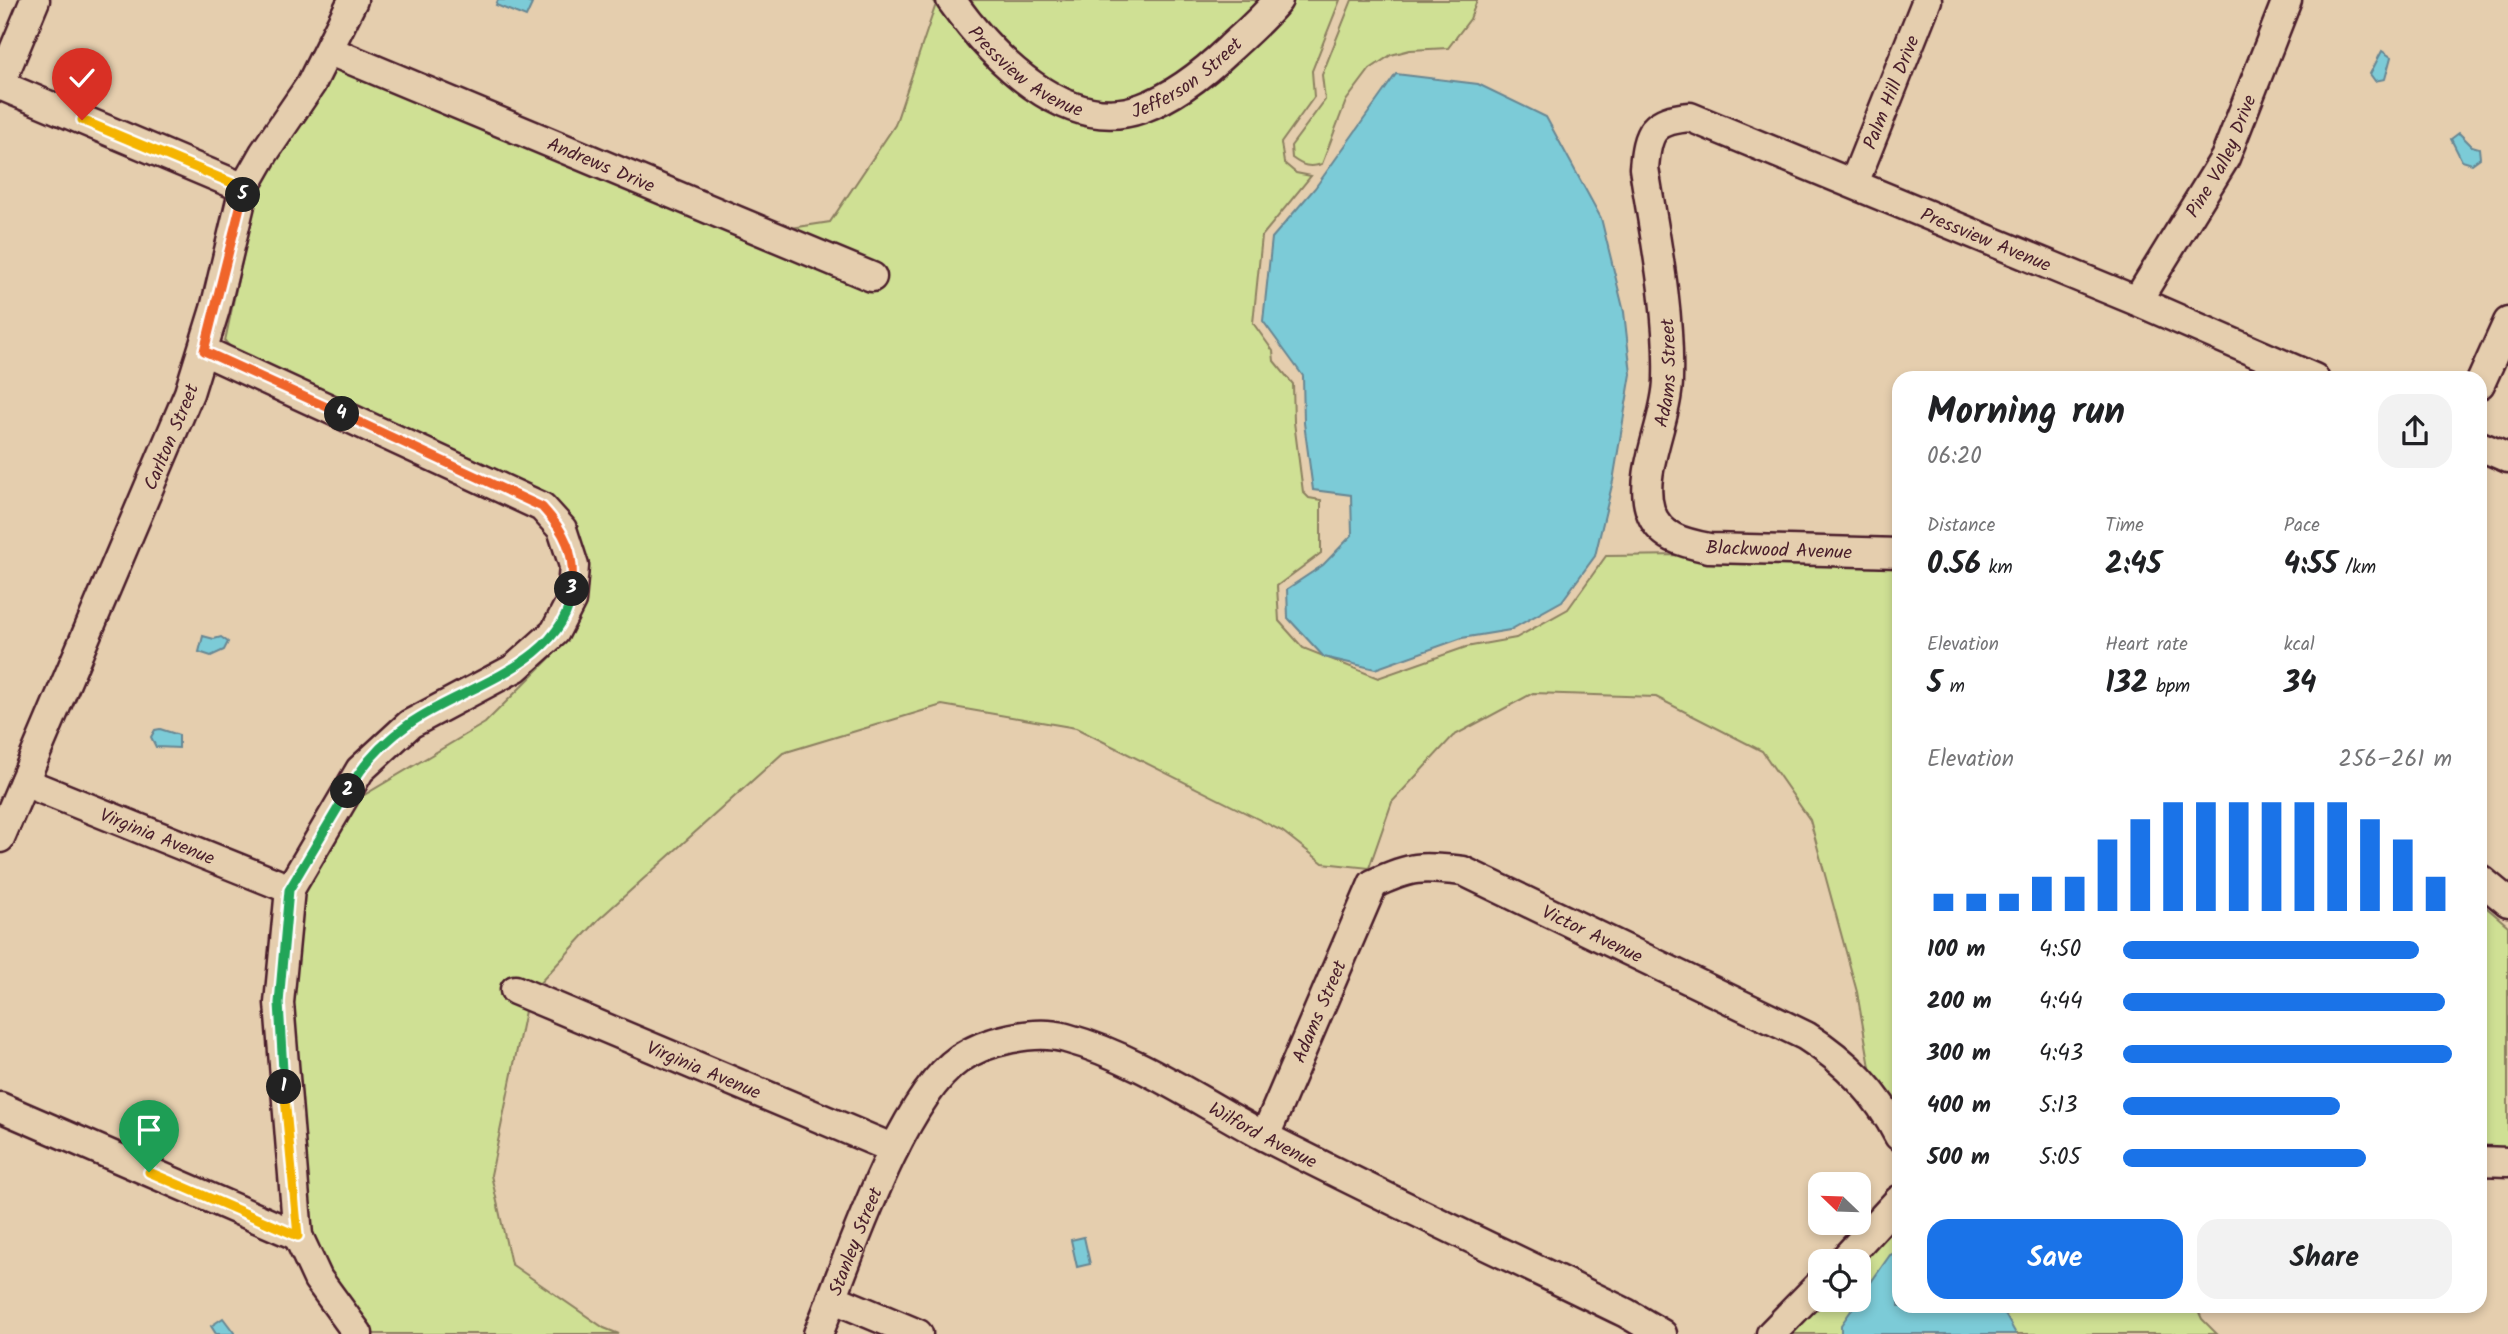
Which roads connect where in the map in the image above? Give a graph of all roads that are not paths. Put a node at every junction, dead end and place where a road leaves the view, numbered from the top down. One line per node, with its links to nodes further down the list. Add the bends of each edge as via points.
1 (35, 0): 8 (street)
2 (353, 0): 7 (street, Carlton Street)
3 (951, 0): 9 (street, Pressview Avenue, via 978,38 1028,83 1068,105)
4 (1278, 0): 9 (street, Jefferson Street, via 1214,64 1181,88 1141,109)
5 (1927, 0): 11 (street, Palm Hill Drive)
6 (2287, 0): 14 (street, Pine Valley Drive, via 2225,158)
7 (330, 51): 12 (street, Carlton Street); 13 (street, Andrews Drive)
8 (0, 84): 12 (street)
9 (1117, 113)
10 (1656, 126): 11 (street, Pressview Avenue, via 1671,118 1690,117); 21 (street, Adams Street, via 1646,145 1644,168 1669,333 1668,384 1647,489 1651,511)
11 (1854, 183): 14 (street, Pressview Avenue)
12 (244, 188): 16 (street, Carlton Street)
13 (872, 277)
14 (2137, 301): 17 (street, Pressview Avenue)
15 (2508, 322): 18 (street)
16 (204, 351): 23 (street, Carlton Street); 27 (street, via 542,507 562,529 574,566 571,601 555,632 515,668 410,724 360,770)
17 (2298, 371)
18 (2486, 371)
19 (2487, 449): 20 (street)
20 (2508, 458)
21 (1663, 532): 22 (street, Blackwood Avenue, via 1680,542 1709,548)
22 (1892, 553)
23 (24, 782): 24 (street, Carlton Street); 27 (street, Virginia Avenue)
24 (0, 838)
25 (1373, 884): 31 (street, Victor Avenue, via 1405,869 1425,866 1463,871 1807,1036 1862,1079); 32 (street, Adams Street)
26 (2487, 885): 28 (street)
27 (289, 890): 37 (street, via 279,1003)
28 (2508, 902)
29 (515, 990): 33 (street, Virginia Avenue)
30 (0, 1107): 37 (street)
31 (1892, 1122)
32 (1265, 1136): 33 (street, Wilford Avenue, via 1112,1054 1063,1037 1013,1036 959,1059 920,1101); 44 (street, Wilford Avenue)
33 (894, 1149): 40 (street, Stanley Street)
34 (2487, 1161): 35 (street)
35 (2508, 1162)
36 (1892, 1208): 38 (street)
37 (298, 1236): 41 (street, via 318,1279)
38 (1854, 1249)
39 (1808, 1296): 45 (street)
40 (832, 1298): 42 (street, Stanley Street); 43 (street)
41 (358, 1334)
42 (818, 1334)
43 (918, 1334)
44 (1662, 1334)
45 (1771, 1334)

